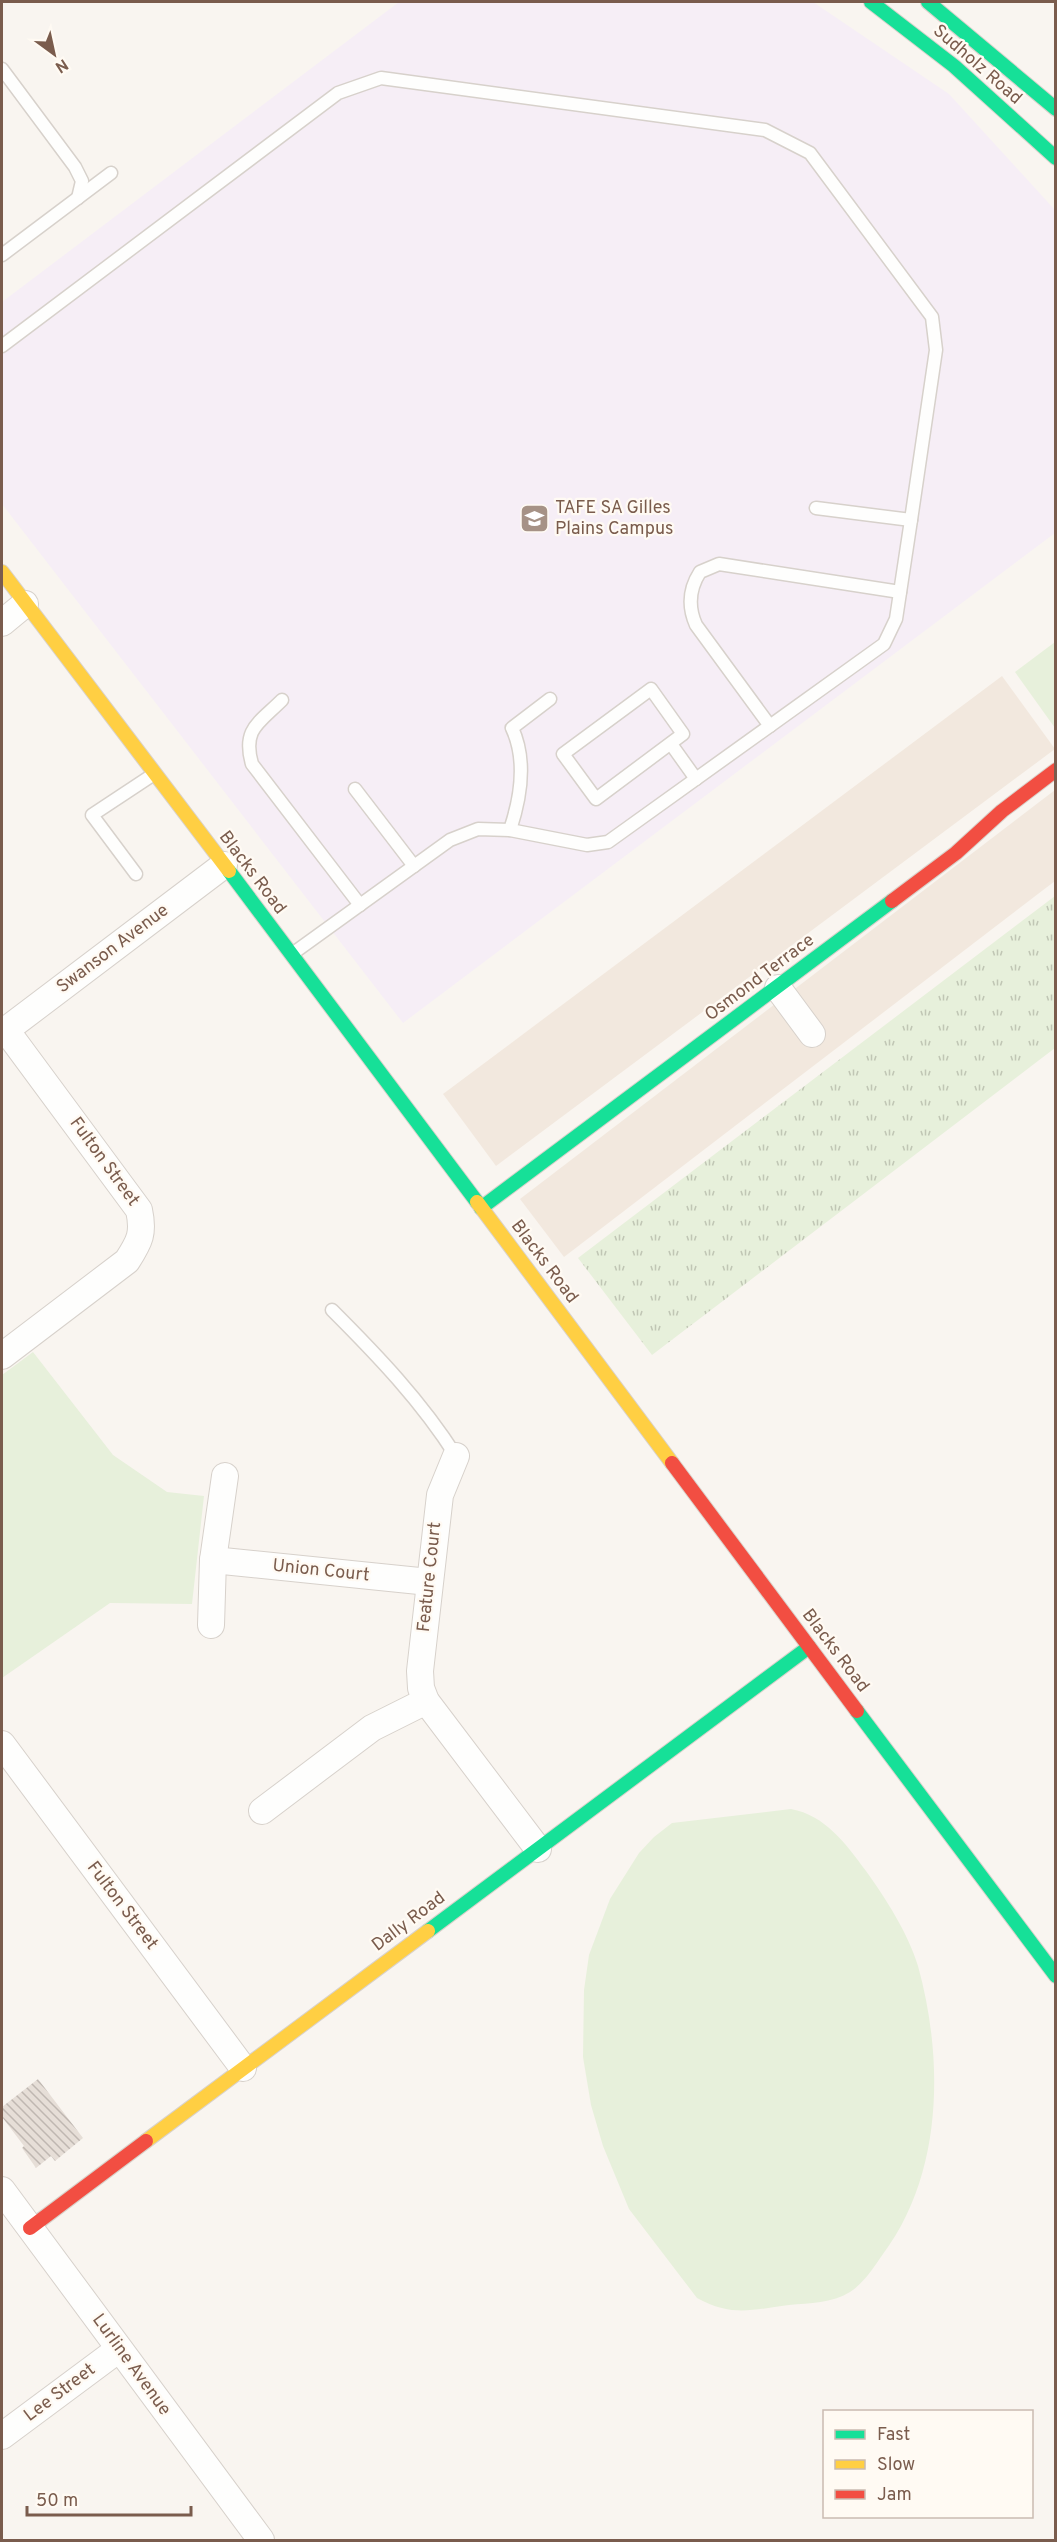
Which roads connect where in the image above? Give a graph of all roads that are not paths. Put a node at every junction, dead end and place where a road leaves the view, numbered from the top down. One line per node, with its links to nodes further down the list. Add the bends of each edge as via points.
1 (871, 2): 5 (street, Sudholz Road, via 954,66)
2 (928, 2): 4 (street, Sudholz Road)
3 (2, 69): 7 (lane, via 75,167 82,181)
4 (1056, 109)
5 (1056, 158)
6 (111, 173): 7 (lane)
7 (78, 198): 8 (lane)
8 (2, 255)
9 (2, 346): 11 (lane, via 338,93 381,78 765,130 810,153 932,317 936,350)
10 (816, 508): 11 (lane)
11 (911, 520): 13 (lane)
12 (2, 572): 14 (street, Blacks Road)
13 (900, 592): 18 (lane, via 896,619 884,644); 18 (lane, via 719,564 700,572 692,591 690,611 696,625)
14 (25, 604): 15 (street); 21 (street, Blacks Road)
15 (2, 623)
16 (550, 699): 24 (lane, via 512,728 520,752 521,781)
17 (282, 700): 28 (lane, via 253,729 248,740 252,764)
18 (770, 726): 22 (lane)
19 (671, 744): 19 (lane, via 596,799 563,754 651,689 683,734); 22 (lane)
20 (1056, 770): 30 (street, Osmond Terrace, via 956,853)
21 (154, 774): 25 (street, Blacks Road); 27 (lane, via 92,815)
22 (696, 779): 24 (lane, via 608,842 587,845)
23 (355, 789): 26 (lane)
24 (510, 830): 26 (lane, via 478,829 450,840)
25 (224, 865): 29 (street, Blacks Road); 31 (street, Swanson Avenue)
26 (414, 866): 28 (lane)
27 (136, 874)
28 (360, 905): 29 (lane)
29 (291, 955): 33 (street, Blacks Road)
30 (778, 988): 32 (street); 33 (street, Osmond Terrace)
31 (4, 1031): 35 (street, Fulton Street, via 139,1210 143,1228 127,1261)
32 (812, 1034)
33 (481, 1208): 41 (street, Blacks Road)
34 (332, 1310): 36 (lane, via 402,1382)
35 (2, 1356)
36 (456, 1456): 39 (street, Feature Court, via 440,1495)
37 (225, 1476): 38 (street)
38 (213, 1560): 39 (street, Union Court); 40 (street)
39 (429, 1582): 42 (street, Feature Court, via 420,1671)
40 (211, 1625)
41 (809, 1647): 45 (street, Dally Road); 46 (street, Blacks Road)
42 (426, 1701): 44 (street, via 372,1728); 45 (street, Feature Court)
43 (2, 1744): 47 (street, Fulton Street)
44 (262, 1811)
45 (538, 1849): 47 (street, Dally Road)
46 (1056, 1976)
47 (243, 2068): 49 (street, Dally Road)
48 (2, 2190): 49 (street, Lurline Avenue)
49 (30, 2228): 50 (street, Lurline Avenue)
50 (119, 2349): 51 (street, Lee Street); 52 (street, Lurline Avenue)
51 (2, 2436)
52 (261, 2541)

